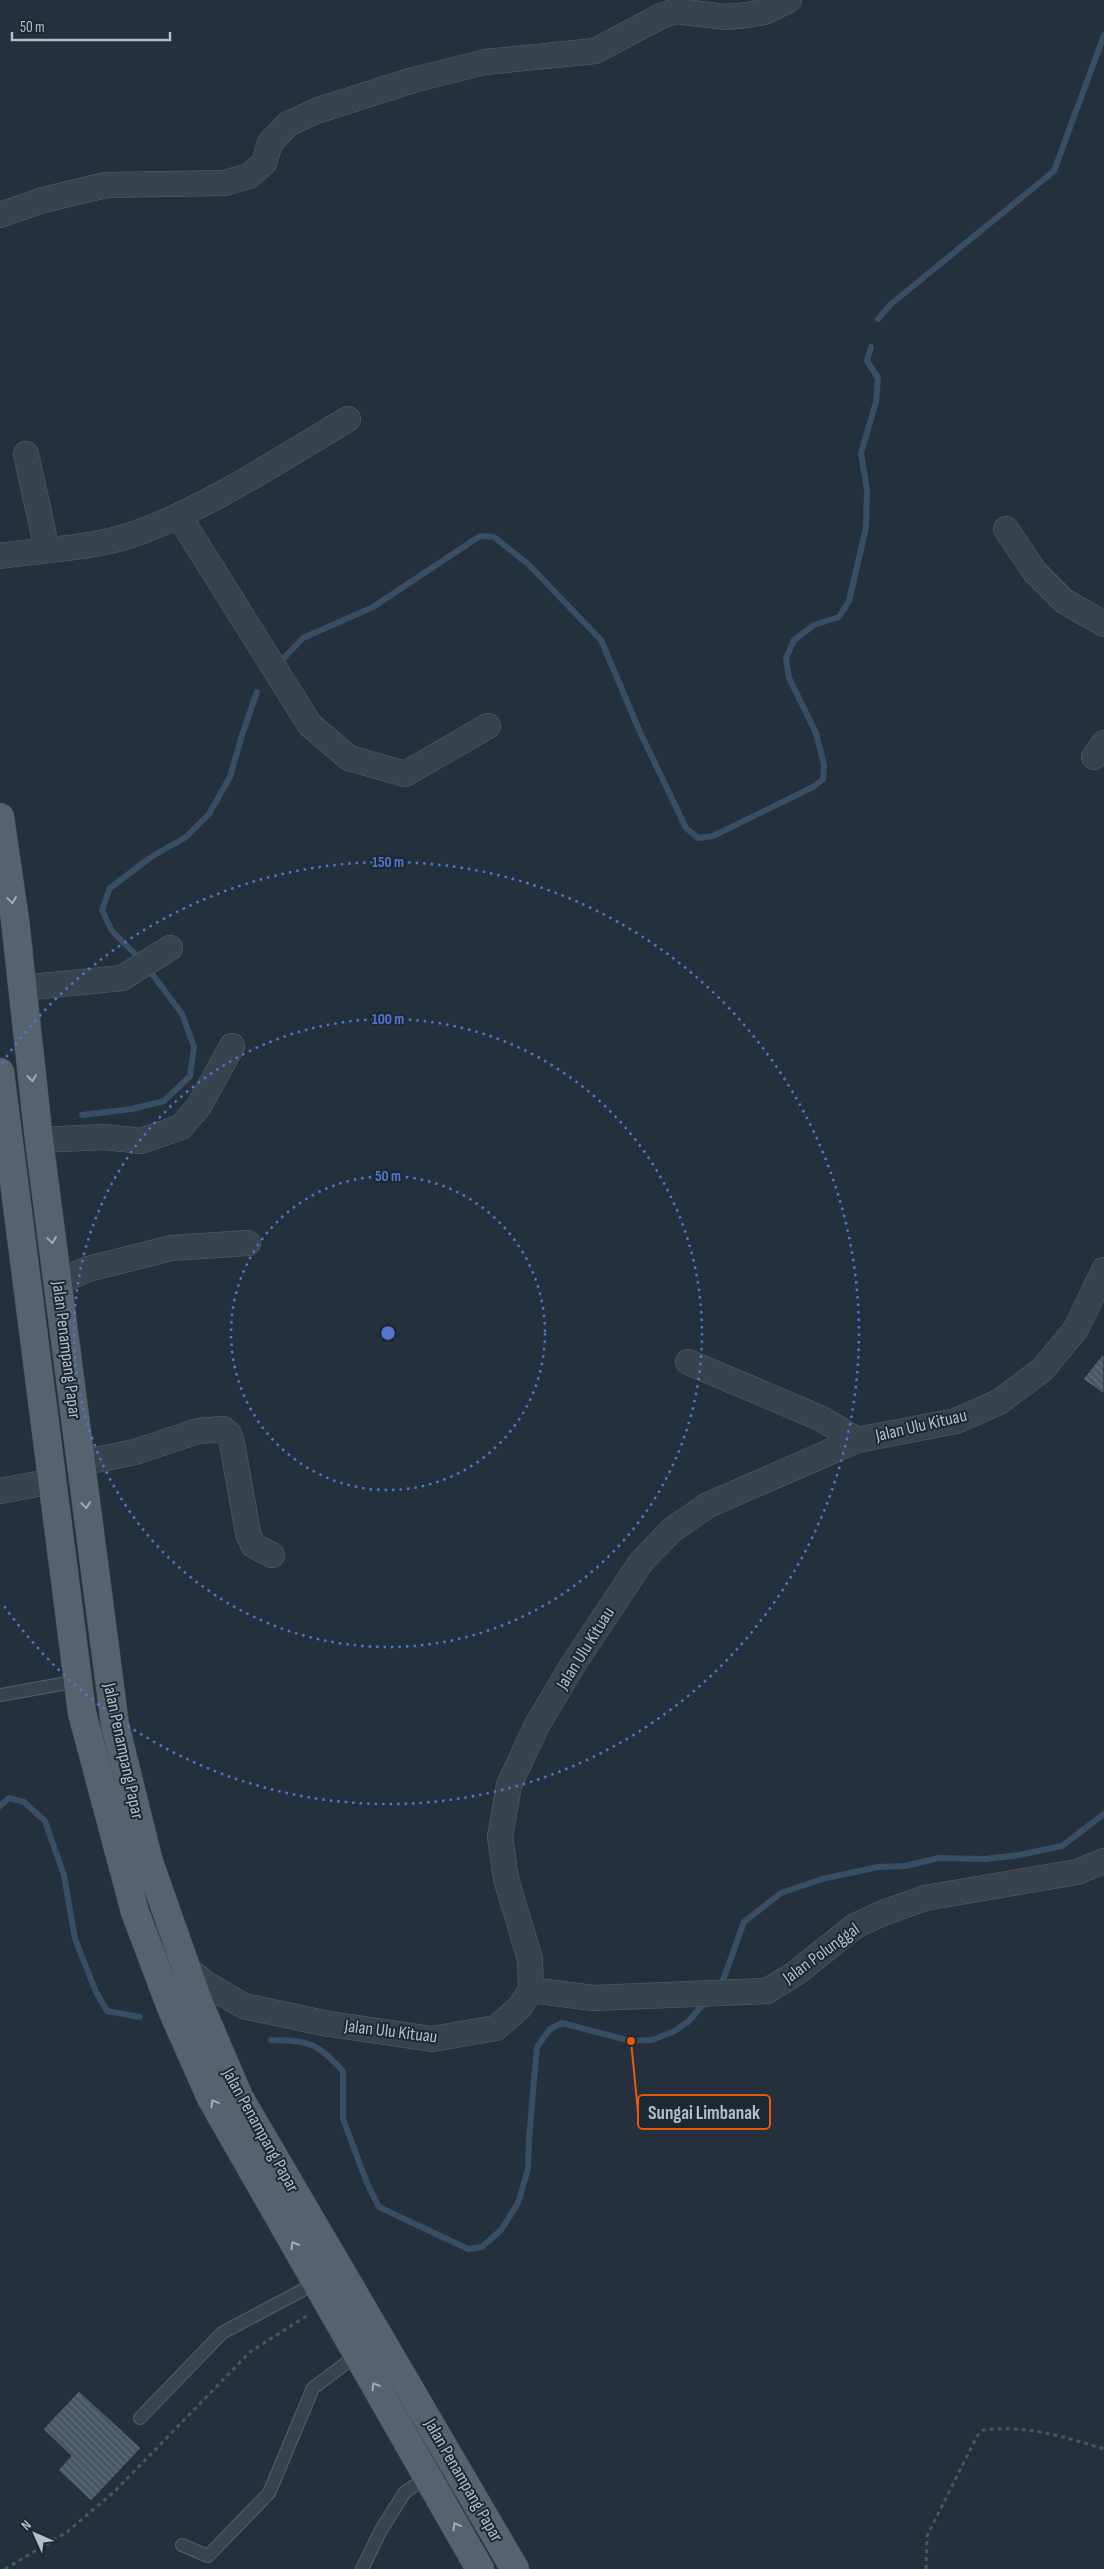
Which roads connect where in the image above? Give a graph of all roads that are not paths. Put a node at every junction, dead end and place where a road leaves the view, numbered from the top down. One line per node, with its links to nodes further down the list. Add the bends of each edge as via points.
1 (789, 0): 2 (street, via 764,12 747,15 676,11 595,51 485,62 412,80 316,111 288,124 270,142 264,163 250,176 224,183 106,185 43,200)
2 (0, 215)
3 (348, 419): 5 (street)
4 (26, 454): 7 (street)
5 (179, 516): 7 (street, via 134,535 90,546); 10 (street, via 310,725 349,758 405,774)
6 (1006, 529): 9 (street, via 1035,572 1064,601)
7 (47, 549): 8 (street)
8 (0, 556)
9 (1104, 624)
10 (488, 726)
11 (0, 817): 13 (main road, Jalan Penampang Papar, one-way to 13)
12 (170, 948): 13 (street, via 122,978)
13 (22, 988): 14 (main road, Jalan Penampang Papar)
14 (26, 1020): 16 (main road, via 14,1056); 18 (main road, Jalan Penampang Papar, one-way to 18)
15 (232, 1046): 18 (street, via 199,1106 181,1127 141,1141 104,1137)
16 (0, 1059)
17 (1, 1088): 25 (main road, Jalan Penampang Papar)
18 (39, 1140): 21 (main road, Jalan Penampang Papar, one-way to 21)
19 (248, 1243): 21 (street, via 170,1248 88,1269)
20 (1104, 1270): 23 (street, Jalan Ulu Kituau, via 1076,1329 1043,1370 999,1402 956,1421)
21 (58, 1282): 24 (main road, Jalan Penampang Papar)
22 (688, 1362): 23 (street, via 820,1418)
23 (857, 1440): 32 (street, Jalan Ulu Kituau, via 708,1505 672,1530 641,1562 537,1725 510,1785 500,1837 506,1879 530,1959)
24 (81, 1463): 27 (street, via 135,1452 198,1430 222,1429 229,1434 232,1443 248,1533 253,1545); 31 (main road, Jalan Penampang Papar, one-way to 31, via 115,1725 149,1862)
25 (53, 1481): 26 (street); 28 (main road, Jalan Penampang Papar)
26 (0, 1491)
27 (272, 1555)
28 (78, 1681): 29 (lane); 35 (main road, Jalan Penampang Papar, one-way to 28, via 211,2098 172,2010 135,1912 117,1850 82,1713)
29 (0, 1695)
30 (1104, 1862): 32 (street, Jalan Polunggal, via 1077,1872 925,1898 883,1913 855,1926 796,1973 766,1990 593,1998)
31 (186, 1968): 33 (street, Jalan Ulu Kituau); 34 (main road, Jalan Penampang Papar)
32 (532, 1990): 33 (street, Jalan Ulu Kituau, via 520,2008 496,2028 432,2040 323,2023)
33 (244, 2006): 34 (street, via 220,2018)
34 (214, 2039): 42 (main road, Jalan Penampang Papar, via 239,2097)
35 (321, 2293): 36 (main road, Jalan Penampang Papar); 37 (lane, via 222,2334)
36 (357, 2355): 38 (main road, Jalan Penampang Papar, one-way to 36); 39 (lane, via 313,2388 268,2492 208,2556)
37 (140, 2418)
38 (429, 2476): 40 (lane, via 405,2492); 41 (main road, Jalan Penampang Papar, one-way to 38)
39 (182, 2545)
40 (362, 2569)
41 (480, 2569)
42 (516, 2569)

